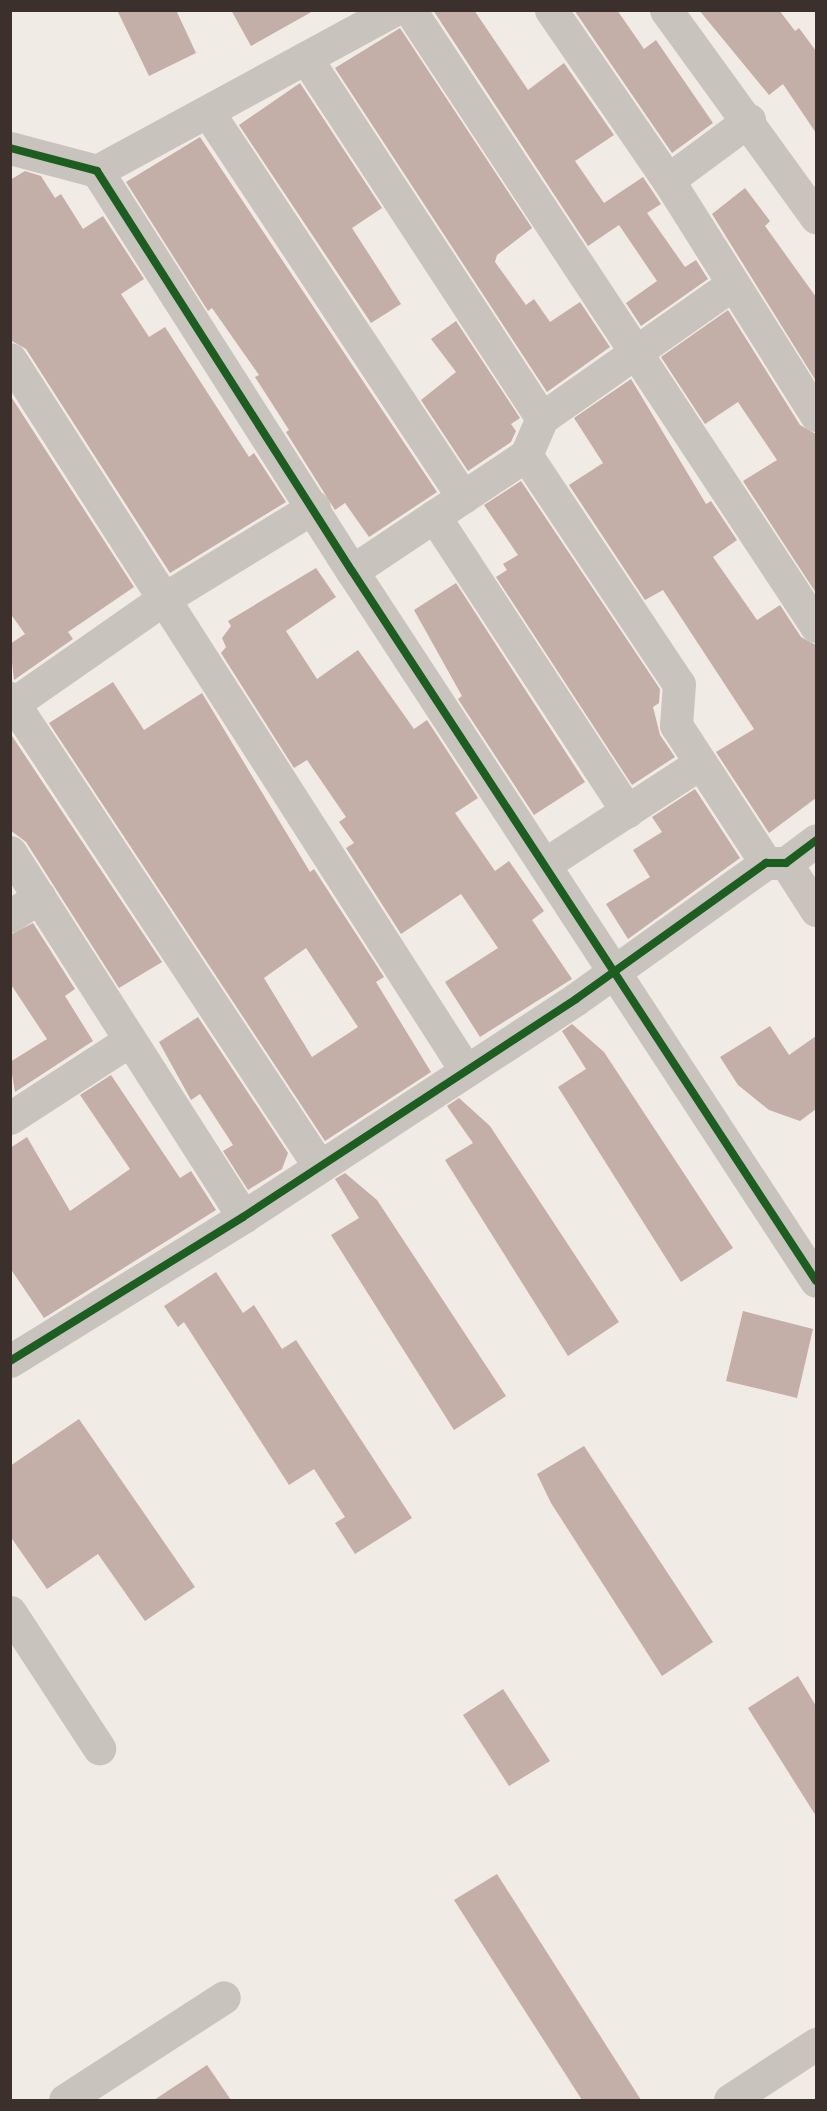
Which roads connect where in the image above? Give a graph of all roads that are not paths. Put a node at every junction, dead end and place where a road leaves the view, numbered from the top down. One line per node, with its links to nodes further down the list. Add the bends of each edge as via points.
1 (394, 10): 5 (street)
2 (410, 10): 13 (street)
3 (551, 10): 10 (street)
4 (666, 10): 7 (street)
5 (306, 58): 6 (street); 16 (street)
6 (208, 111): 9 (street); 18 (street)
7 (749, 120): 10 (street); 11 (street)
8 (10, 148): 9 (street)
9 (98, 171): 19 (street)
10 (669, 180): 12 (street)
11 (816, 217)
12 (733, 284): 13 (street); 15 (street)
13 (637, 352): 16 (street); 23 (street)
14 (10, 359): 22 (street)
15 (816, 415)
16 (542, 418): 17 (street)
17 (526, 455): 18 (street); 25 (street, via 680,684 676,725)
18 (463, 497): 20 (street)
19 (314, 507): 21 (street); 22 (street)
20 (434, 516): 21 (street); 26 (street)
21 (352, 571): 30 (street)
22 (162, 600): 24 (street); 36 (street)
23 (816, 626)
24 (12, 702): 38 (street)
25 (699, 764): 26 (street); 29 (street)
26 (627, 811): 30 (street)
27 (816, 840): 29 (street)
28 (10, 852): 31 (street)
29 (776, 863): 32 (street); 34 (street)
30 (545, 864): 34 (street)
31 (39, 897): 33 (street); 35 (street)
32 (816, 910)
33 (10, 915)
34 (613, 972): 36 (street); 40 (street)
35 (130, 1040): 37 (street); 39 (street)
36 (465, 1070): 38 (street)
37 (10, 1118)
38 (319, 1166): 39 (street)
39 (243, 1217): 41 (street)
40 (816, 1281)
41 (10, 1361)
42 (10, 1612): 43 (street)
43 (99, 1748)
44 (224, 1997): 46 (street)
45 (816, 2044): 47 (street)
46 (65, 2100)
47 (730, 2100)

